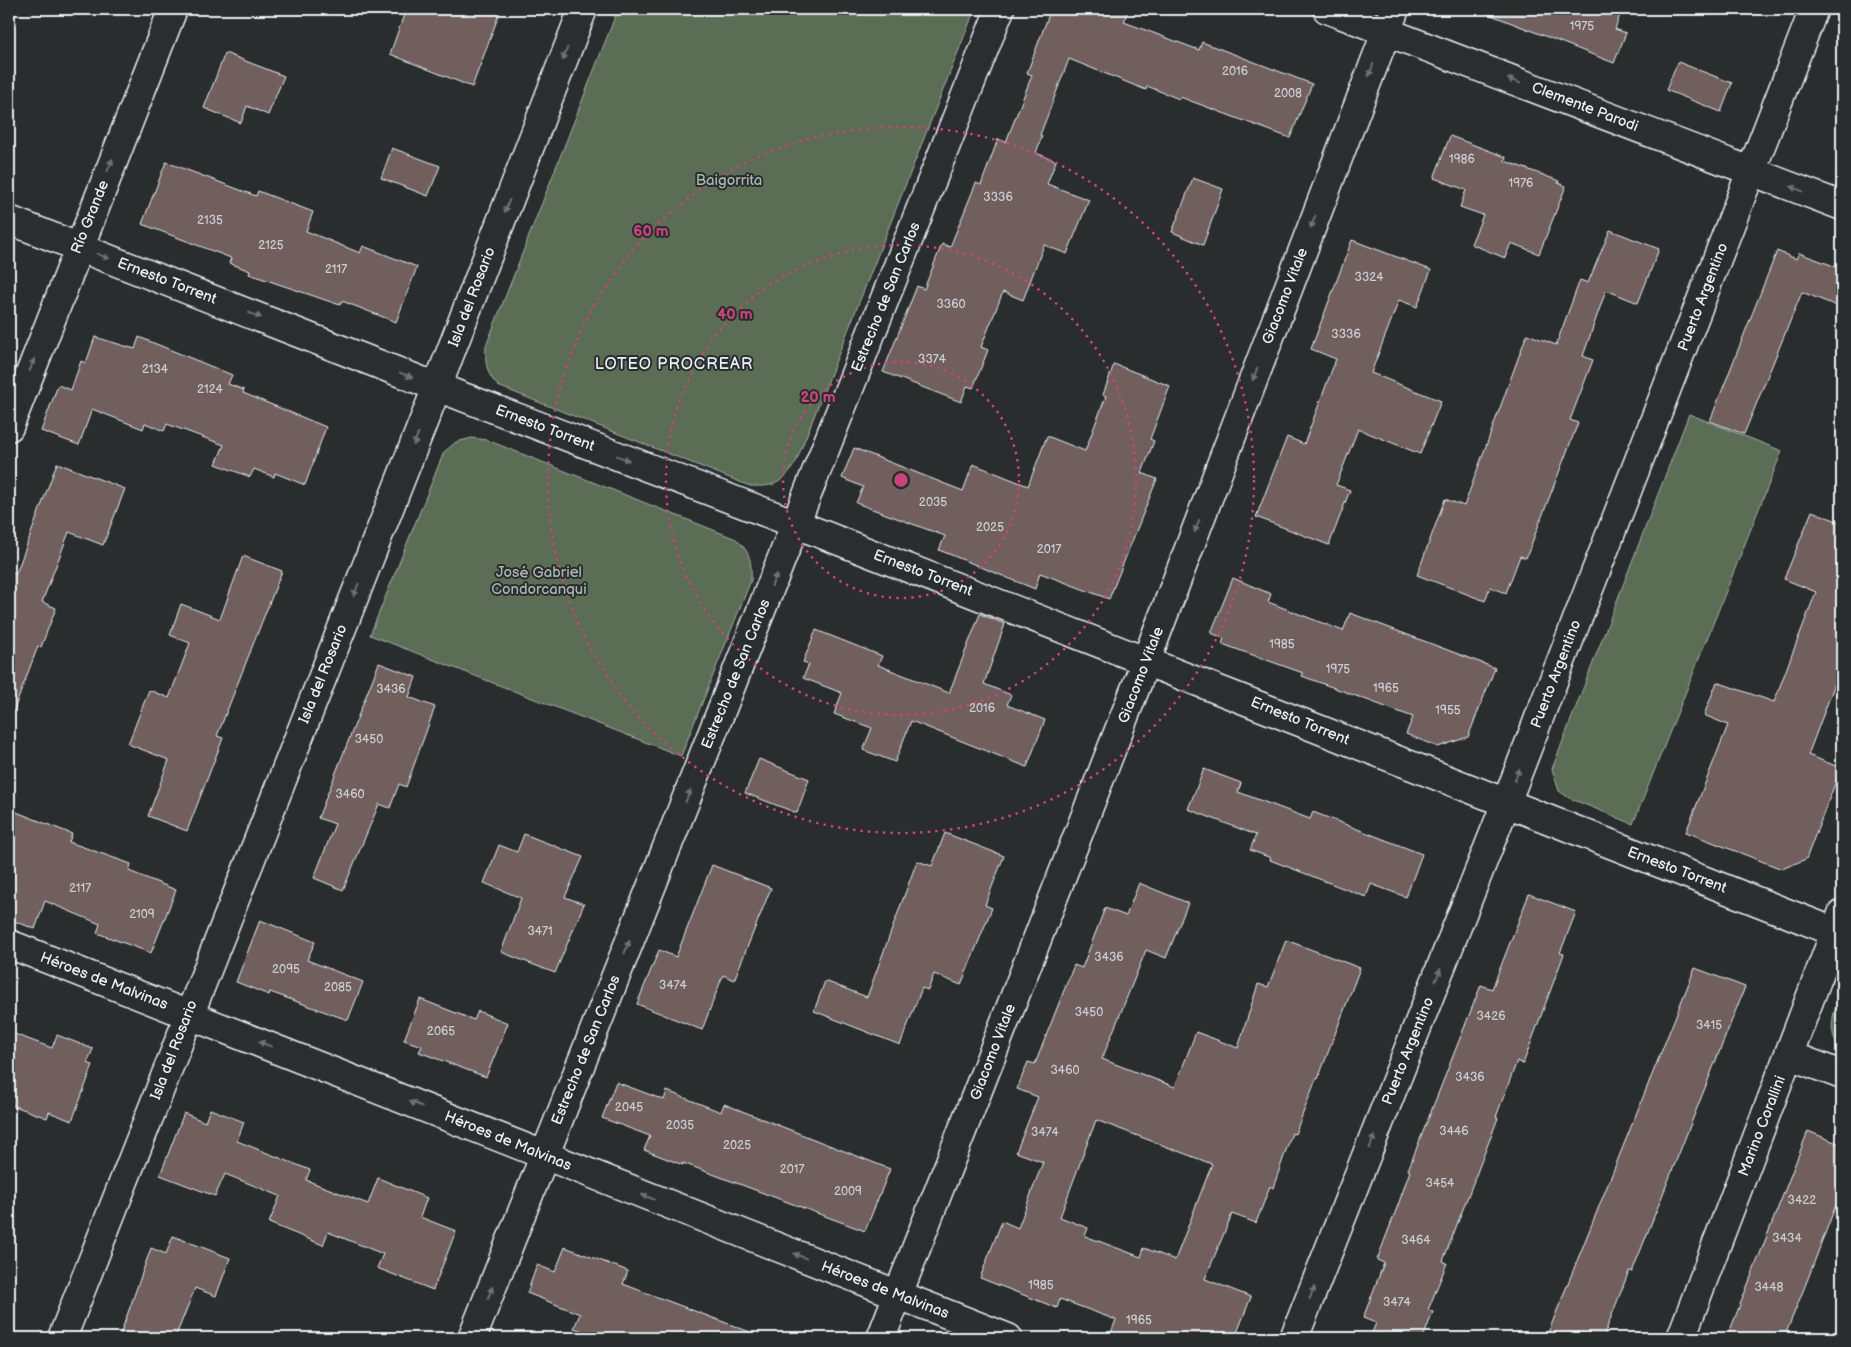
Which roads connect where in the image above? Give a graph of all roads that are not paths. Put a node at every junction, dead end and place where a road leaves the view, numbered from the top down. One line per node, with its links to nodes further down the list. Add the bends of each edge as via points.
1 (172, 9): 10 (street, Río Grande, one-way to 1)
2 (583, 9): 11 (street, Isla del Rosario, one-way to 11)
3 (1000, 9): 13 (street, Estrecho de San Carlos)
4 (1327, 9): 6 (street, Clemente Parodi)
5 (1814, 9): 7 (street, Puerto Argentino)
6 (1390, 20): 7 (street, Clemente Parodi, one-way to 6); 14 (street, Giacomo Vitale, one-way to 14)
7 (1751, 171): 8 (street, Clemente Parodi, one-way to 7); 15 (street, Puerto Argentino, one-way to 7)
8 (1842, 206)
9 (9, 220): 10 (street, Ernesto Torrent)
10 (78, 246): 11 (street, Ernesto Torrent, one-way to 11); 12 (street, Río Grande, one-way to 10)
11 (437, 387): 13 (street, Ernesto Torrent, one-way to 13); 18 (street, Isla del Rosario, one-way to 18)
12 (9, 427)
13 (796, 524): 14 (street, Ernesto Torrent); 21 (street, Estrecho de San Carlos, one-way to 13)
14 (1146, 661): 15 (street, Ernesto Torrent); 22 (street, Giacomo Vitale)
15 (1506, 803): 16 (street, Ernesto Torrent); 27 (street, Puerto Argentino, one-way to 15)
16 (1839, 923): 19 (street, Marino Corallini)
17 (9, 944): 18 (street, Héroes de Malvinas)
18 (188, 1014): 21 (street, Héroes de Malvinas, one-way to 18); 23 (street, Isla del Rosario)
19 (1789, 1055): 20 (street); 28 (street, Marino Corallini)
20 (1842, 1075)
21 (544, 1156): 22 (street, Héroes de Malvinas, one-way to 21); 24 (street, Estrecho de San Carlos, one-way to 21)
22 (898, 1295): 25 (street, Giacomo Vitale); 26 (street, Héroes de Malvinas)
23 (62, 1338)
24 (472, 1338)
25 (881, 1338)
26 (1008, 1338)
27 (1294, 1338)
28 (1681, 1338)

